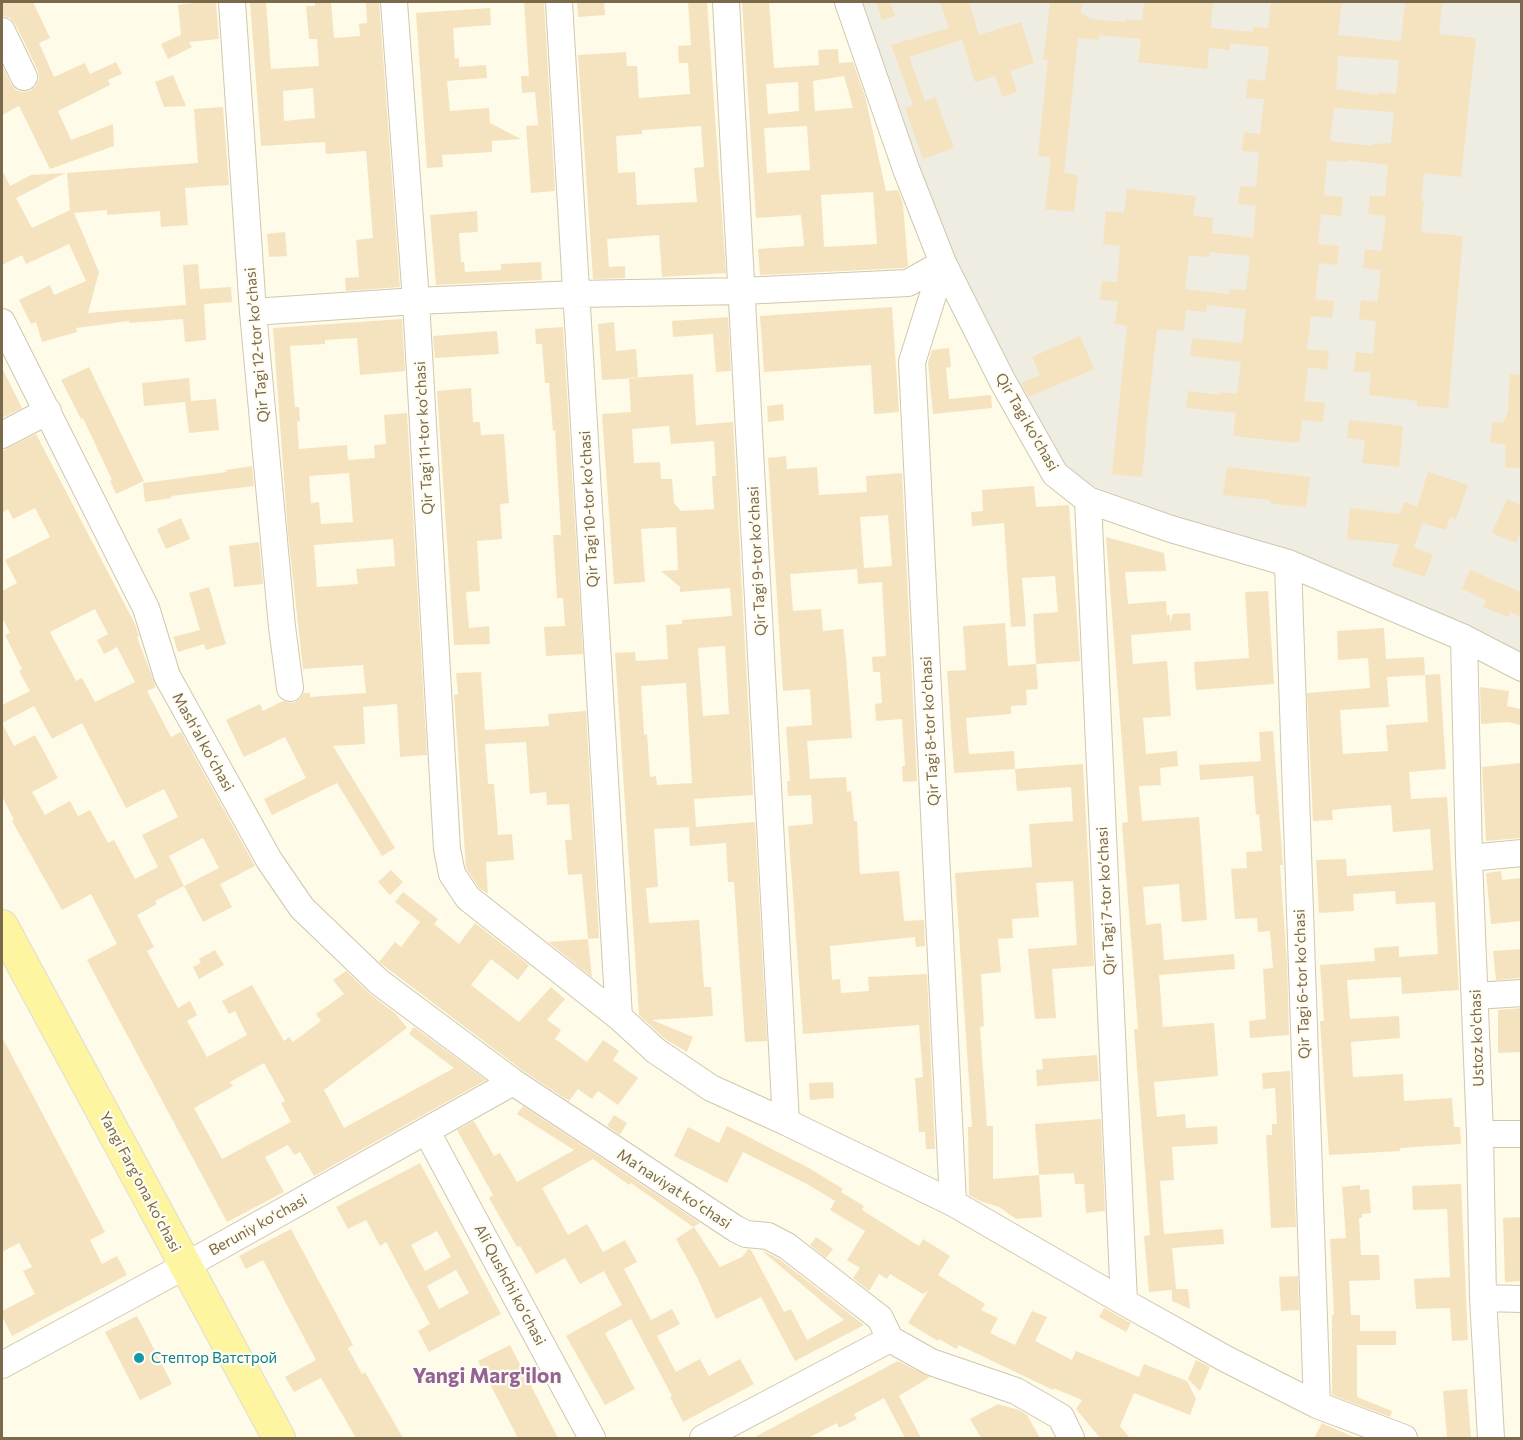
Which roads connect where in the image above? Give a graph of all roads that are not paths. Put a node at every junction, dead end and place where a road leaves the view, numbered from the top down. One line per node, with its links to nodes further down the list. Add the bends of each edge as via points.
1 (232, 2): 12 (street, Qir Tagi 12-tor koʼchasi)
2 (394, 2): 11 (street, Qir Tagi 11-tor koʼchasi)
3 (559, 2): 10 (street, Qir Tagi 10-tor koʼchasi)
4 (726, 2): 9 (street, Qir Tagi 9-tor koʼchasi)
5 (848, 2): 8 (street, Qir Tagi ko'chasi)
6 (2, 31): 7 (street)
7 (24, 77)
8 (943, 263): 9 (street, via 908,283); 16 (street, Qir Tagi ko'chasi, via 1055,474); 32 (street, Qir Tagi 8-tor koʼchasi, via 912,362)
9 (742, 291): 10 (street); 28 (street, Qir Tagi 9-tor koʼchasi)
10 (576, 294): 11 (street); 26 (street, Qir Tagi 10-tor koʼchasi)
11 (416, 301): 12 (street); 26 (street, Qir Tagi 11-tor koʼchasi, via 447,849 452,874 468,898)
12 (253, 312): 20 (street, Qir Tagi 12-tor koʼchasi)
13 (2, 322): 14 (street, Mashʻal koʻchasi)
14 (48, 411): 15 (street); 27 (street, Mashʻal koʻchasi, via 146,608 167,676 275,870 302,908 379,982)
15 (2, 435)
16 (1088, 500): 17 (street, Qir Tagi ko'chasi); 36 (street, Qir Tagi 7-tor koʼchasi)
17 (1288, 564): 18 (street, Qir Tagi ko'chasi); 39 (street, Qir Tagi 6-tor koʼchasi)
18 (1464, 638): 19 (street, Qir Tagi ko'chasi); 22 (street, Ustoz ko'chasi)
19 (1521, 668)
20 (290, 688)
21 (1521, 853): 22 (street)
22 (1469, 858): 25 (street, Ustoz ko'chasi)
23 (2, 926): 33 (main road, Yangi Fargʻona koʻchasi)
24 (1521, 993): 25 (street)
25 (1475, 996): 30 (street, Ustoz ko'chasi)
26 (619, 1017): 28 (street, via 656,1051 711,1088)
27 (513, 1082): 29 (street, Beruniy koʻchasi); 37 (street, Maʻnaviyat koʻchasi, via 736,1229 768,1236 787,1246 880,1318)
28 (786, 1122): 32 (street)
29 (427, 1132): 33 (street, Beruniy koʻchasi); 41 (street, Ali Qushchi koʻchasi)
30 (1480, 1134): 31 (street); 34 (street, Ustoz ko'chasi)
31 (1521, 1134)
32 (953, 1203): 36 (street)
33 (185, 1266): 38 (street, Beruniy koʻchasi); 40 (main road, Yangi Fargʻona koʻchasi)
34 (1483, 1298): 35 (street); 45 (street, Ustoz ko'chasi)
35 (1521, 1299)
36 (1124, 1302): 39 (street)
37 (890, 1339): 42 (street); 43 (street, Maʻnaviyat koʻchasi, via 931,1362 1016,1391 1061,1417)
38 (2, 1365)
39 (1317, 1405): 44 (street)
40 (279, 1438)
41 (592, 1438)
42 (703, 1438)
43 (1071, 1438)
44 (1404, 1438)
45 (1491, 1438)

